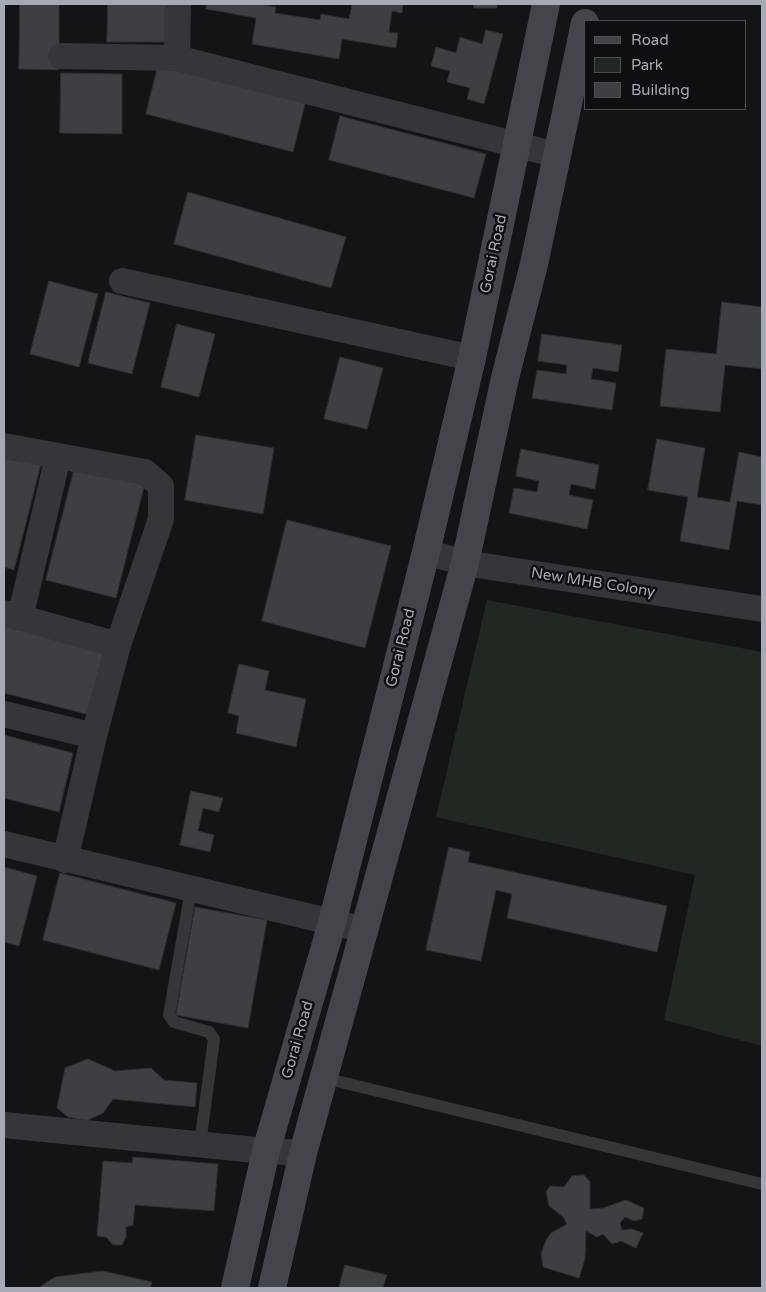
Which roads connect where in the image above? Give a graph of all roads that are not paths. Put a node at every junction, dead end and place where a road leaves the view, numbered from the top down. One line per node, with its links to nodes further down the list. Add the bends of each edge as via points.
1 (178, 4): 7 (street)
2 (546, 4): 8 (main road, Gorai Road)
3 (589, 4): 4 (main road)
4 (585, 20)
5 (584, 27): 9 (main road)
6 (61, 56): 7 (street)
7 (177, 58): 8 (street)
8 (517, 146): 9 (street); 11 (main road, Gorai Road)
9 (557, 155): 15 (main road)
10 (122, 281): 11 (street)
11 (472, 358): 14 (main road, Gorai Road)
12 (4, 446): 13 (street)
13 (58, 457): 17 (street); 18 (street, via 144,472 161,486 161,519)
14 (426, 552): 15 (street, New MHB Colony); 24 (main road, Gorai Road)
15 (465, 563): 16 (street, New MHB Colony); 25 (main road)
16 (762, 609)
17 (12, 615): 18 (street)
18 (118, 645): 20 (street)
19 (4, 714): 20 (street)
20 (94, 736): 22 (street)
21 (4, 844): 22 (street)
22 (65, 860): 23 (street)
23 (191, 890): 24 (street); 28 (lane, via 169,1015 174,1022 209,1032 214,1039)
24 (332, 923): 25 (street); 29 (main road, Gorai Road)
25 (365, 930): 26 (main road)
26 (324, 1078): 30 (main road); 31 (lane)
27 (4, 1125): 28 (street)
28 (200, 1144): 29 (street)
29 (266, 1151): 30 (street); 32 (main road, Gorai Road)
30 (303, 1153): 33 (main road)
31 (762, 1184)
32 (235, 1288)
33 (272, 1288)

